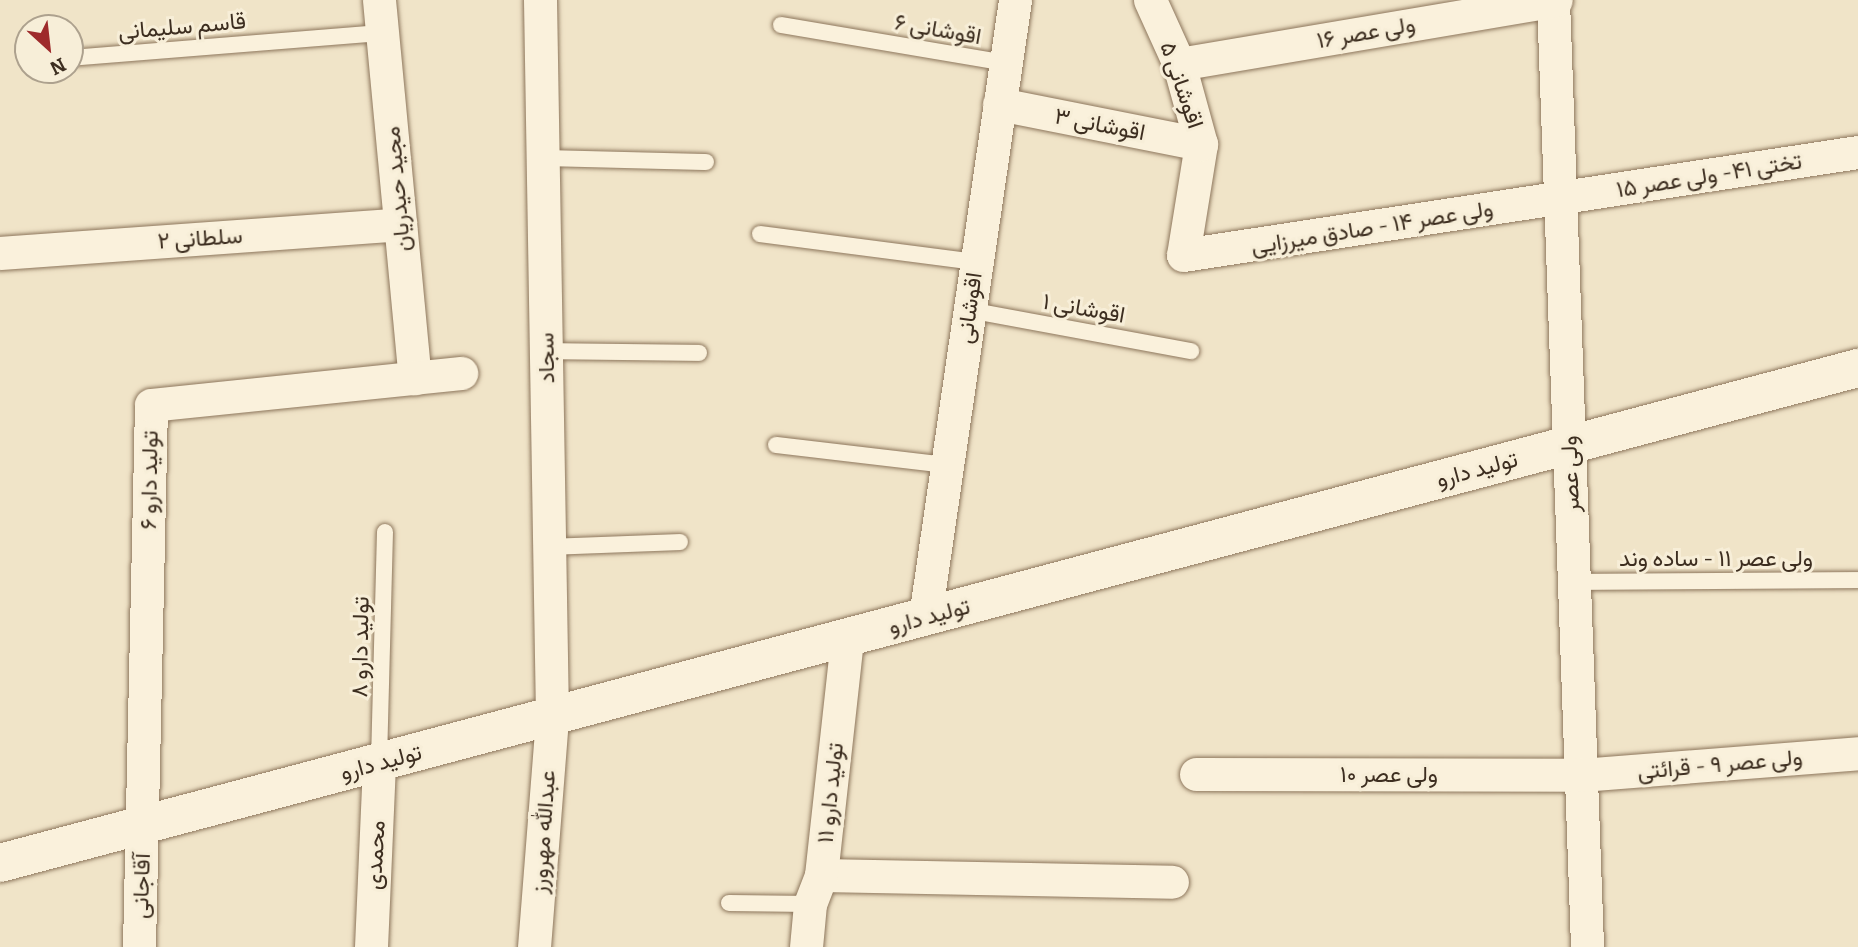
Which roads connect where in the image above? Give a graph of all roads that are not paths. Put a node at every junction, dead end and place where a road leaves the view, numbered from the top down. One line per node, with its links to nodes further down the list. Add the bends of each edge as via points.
1 (379, 0): 7 (street, مجید حیدریان)
2 (540, 0): 14 (street, سجاد)
3 (1015, 0): 9 (street, اقوشانی)
4 (1150, 0): 10 (street, اقوشانی ۵)
5 (1554, 0): 10 (street, ولی عصر ۱۶); 16 (street, ولی عصر)
6 (781, 25): 9 (lane, اقوشانی ۶)
7 (382, 33): 8 (lane, قاسم سلیمانی); 17 (street, مجید حیدریان)
8 (84, 57)
9 (1006, 63): 11 (street, اقوشانی)
10 (1179, 64): 12 (street, اقوشانی ۵)
11 (999, 104): 12 (street, اقوشانی ۳); 21 (street, اقوشانی)
12 (1202, 144): 20 (street, اقوشانی ۵)
13 (1858, 152): 16 (street, تختی ۴۱- ولی عصر ۱۵)
14 (543, 158): 15 (lane); 23 (street, سجاد)
15 (706, 162)
16 (1560, 198): 20 (street, ولی عصر ۱۴ - صادق میرزایی); 30 (street, ولی عصر)
17 (400, 223): 19 (street, ۲ سلطانی); 28 (street, مجید حیدریان)
18 (760, 234): 21 (lane)
19 (0, 253)
20 (1183, 256)
21 (975, 262): 22 (street, اقوشانی)
22 (969, 310): 24 (lane, اقوشانی ۱); 31 (street, اقوشانی)
23 (546, 351): 25 (lane); 34 (street, سجاد)
24 (1191, 351)
25 (699, 353)
26 (1858, 368): 30 (street, تولید دارو)
27 (461, 373): 28 (street, تولید دارو ۶)
28 (415, 378): 44 (street, تولید دارو ۶, via 151,405)
29 (776, 445): 31 (lane)
30 (1569, 445): 36 (street, ولی عصر); 37 (street, تولید دارو)
31 (947, 466): 37 (street, اقوشانی)
32 (385, 532): 41 (lane, تولید دارو ۸)
33 (680, 542): 34 (lane)
34 (549, 547): 39 (street, سجاد)
35 (1858, 580): 36 (lane, ولی عصر ۱۱ - ساده وند)
36 (1574, 582): 43 (street, ولی عصر)
37 (925, 617): 38 (street, تولید دارو)
38 (848, 638): 39 (street, تولید دارو); 47 (street, تولید دارو ۱۱)
39 (552, 716): 41 (street, تولید دارو); 51 (street, عبدالله مهرورز)
40 (1858, 753): 43 (street, ولی عصر ۹ - قرائتی)
41 (379, 762): 44 (street, تولید دارو); 50 (street, محمدی)
42 (1196, 774): 43 (street, ولی عصر ۱۰)
43 (1581, 775): 53 (street, ولی عصر)
44 (143, 825): 45 (street, تولید دارو); 49 (street, آقاجانی)
45 (0, 863)
46 (1172, 882): 47 (street)
47 (815, 890): 48 (lane); 52 (street, تولید دارو ۱۱)
48 (729, 903)
49 (139, 947)
50 (371, 947)
51 (534, 947)
52 (806, 947)
53 (1587, 947)

